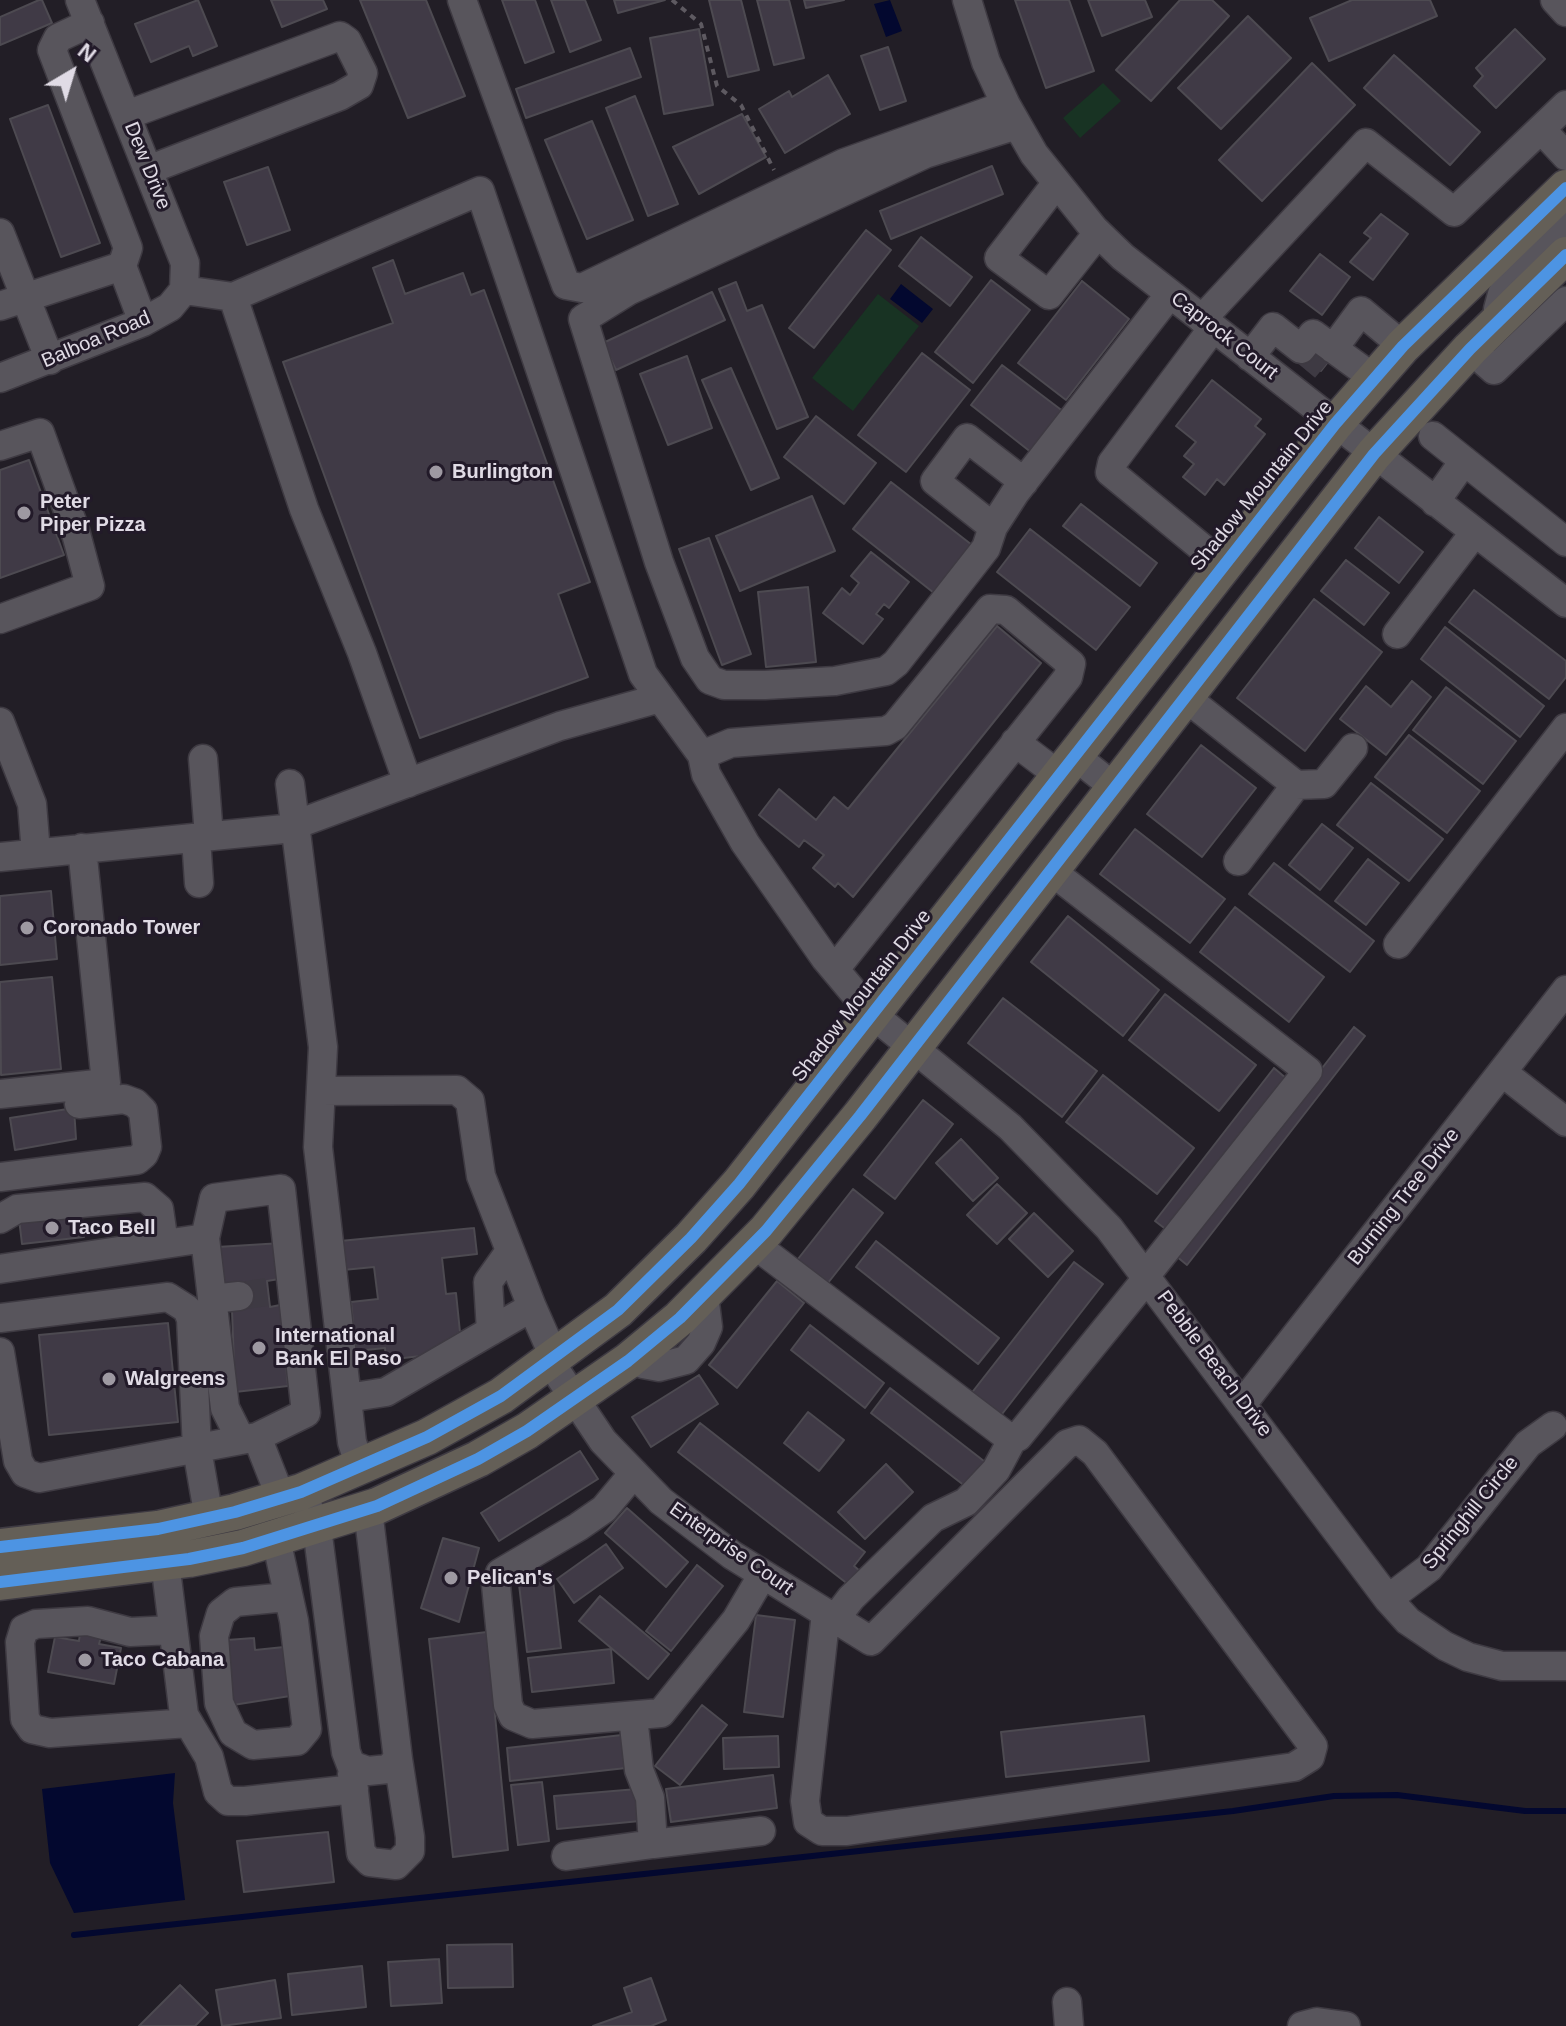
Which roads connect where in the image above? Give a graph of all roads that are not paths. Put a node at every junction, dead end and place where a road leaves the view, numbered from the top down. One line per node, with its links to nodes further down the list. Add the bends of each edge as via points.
1 (462, 0): 8 (street, via 566,285 582,288 844,163)
2 (967, 0): 8 (street, Caprock Court, via 986,62)
3 (1555, 0): 5 (street)
4 (85, 11): 7 (street, Dew Drive); 12 (street, via 52,50)
5 (1566, 12)
6 (1566, 105): 9 (street)
7 (127, 115): 11 (street, Dew Drive); 11 (street, via 340,36 363,73 359,85 340,96)
8 (1011, 115): 13 (street, Caprock Court); 42 (street, via 628,291 583,319 659,562 695,658 710,680 765,685 835,681 886,671 955,591 986,548)
9 (1541, 129): 10 (street); 27 (street, via 1454,212 1366,143)
10 (1566, 156)
11 (144, 159): 12 (street); 20 (street, Dew Drive, via 185,263)
12 (96, 162): 19 (street, via 128,248)
13 (1056, 184): 16 (street, Caprock Court); 16 (street, via 999,258 1049,295)
14 (1566, 188): 28 (main road, Shadow Mountain Drive)
15 (1566, 225): 25 (street, via 1507,286 1499,301)
16 (1098, 233): 21 (street, Caprock Court)
17 (2, 244): 23 (street)
18 (1566, 255): 25 (main road)
19 (122, 266): 23 (street); 26 (street)
20 (184, 290): 22 (street); 26 (street, Balboa Road, via 170,307)
21 (1170, 294): 27 (street, Caprock Court); 40 (street)
22 (233, 297): 50 (street, Pebble Beach Drive, via 480,191 643,674); 58 (street, via 304,509)
23 (13, 301): 32 (street)
24 (1566, 301): 29 (street, via 1494,370)
25 (1503, 316): 29 (main road)
26 (143, 322): 32 (street, Balboa Road)
27 (1207, 323): 31 (street, Caprock Court); 45 (street, via 1110,472)
28 (1403, 346): 30 (street, via 1361,311); 34 (main road, Shadow Mountain Drive)
29 (1470, 349): 38 (main road)
30 (1321, 355): 31 (street, via 1273,327); 34 (street)
31 (1250, 357): 35 (street, Caprock Court)
32 (50, 360): 33 (street, Balboa Road)
33 (0, 378)
34 (1375, 379): 35 (main road, Shadow Mountain Drive)
35 (1335, 424): 38 (street, Caprock Court); 45 (main road, Shadow Mountain Drive)
36 (1433, 436): 39 (street)
37 (0, 446): 47 (street, via 40,433 90,586)
38 (1374, 454): 41 (street, Caprock Court); 49 (main road)
39 (1464, 461): 41 (street); 44 (street)
40 (1024, 482): 42 (street); 42 (street, via 967,438 935,481)
41 (1435, 502): 43 (street, Caprock Court)
42 (993, 527)
43 (1475, 532): 46 (street, Caprock Court); 48 (street)
44 (1566, 542)
45 (1223, 565): 57 (main road, Shadow Mountain Drive)
46 (1566, 603)
47 (0, 619)
48 (1397, 634)
49 (1185, 697): 60 (street); 61 (main road)
50 (660, 698): 55 (street, Pebble Beach Drive); 58 (street, via 560,726)
51 (0, 722): 65 (street, via 32,804)
52 (1566, 728): 70 (street)
53 (1015, 742): 55 (street, via 1068,677 1071,664 1006,610 990,609 886,731 731,743); 57 (street); 71 (street)
54 (1353, 748): 60 (street, via 1324,784)
55 (702, 755): 71 (street, Pebble Beach Drive, via 706,774 745,843)
56 (203, 759): 63 (street)
57 (1068, 766): 61 (street); 73 (main road, Shadow Mountain Drive)
58 (408, 783): 62 (street)
59 (290, 784): 62 (street)
60 (1296, 785): 67 (street)
61 (1114, 787): 68 (main road)
62 (298, 824): 63 (street); 76 (street, via 323,1047)
63 (203, 837): 64 (street); 69 (street)
64 (82, 848): 65 (street); 77 (street, via 106,1083)
65 (36, 853): 66 (street)
66 (0, 857)
67 (1238, 861)
68 (1050, 870): 74 (main road); 87 (street, via 1308,1071)
69 (199, 883)
70 (1398, 944)
71 (835, 969): 73 (street, Pebble Beach Drive)
72 (1566, 990): 75 (street, Burning Tree Drive)
73 (872, 1014): 74 (street, Pebble Beach Drive); 92 (main road, Shadow Mountain Drive, via 691,1238 618,1310)
74 (913, 1047): 84 (main road); 87 (street, Pebble Beach Drive, via 1067,1182)
75 (1502, 1072): 79 (street); 95 (street, Burning Tree Drive)
76 (321, 1091): 85 (street, Enterprise Court, via 457,1090 471,1106 481,1176); 93 (street, via 318,1147)
77 (0, 1094)
78 (0, 1112): 80 (street, via 124,1099 143,1111 147,1147 137,1160)
79 (1566, 1122)
80 (0, 1177)
81 (0, 1219): 83 (street, via 17,1209 145,1197 159,1209)
82 (205, 1238): 83 (street); 97 (street, via 226,1297 225,1408); 97 (street, via 214,1198 281,1189 280,1290 306,1413)
83 (164, 1244): 86 (street)
84 (754, 1244): 94 (main road, via 633,1358); 98 (street)
85 (510, 1251): 88 (street, Enterprise Court); 90 (street, via 488,1282)
86 (0, 1269)
87 (1147, 1276): 95 (street, Pebble Beach Drive); 98 (street)
88 (532, 1307): 90 (street); 92 (street, Enterprise Court)
89 (0, 1318): 99 (street, via 168,1297 187,1309)
90 (491, 1331): 93 (street, via 386,1392)
91 (0, 1352): 99 (street, via 18,1461 25,1473 39,1478)
92 (553, 1360): 94 (street, Enterprise Court); 100 (main road, Shadow Mountain Drive, via 501,1396)
93 (347, 1398): 100 (street)
94 (574, 1401): 101 (street, Enterprise Court); 103 (main road, via 478,1459)
95 (1243, 1403): 113 (street, Pebble Beach Drive)
96 (1553, 1426): 113 (street, Springhill Circle, via 1528,1444 1429,1568)
97 (249, 1438): 99 (street); 102 (street)
98 (1012, 1440): 114 (street, via 996,1470 966,1502 933,1518)
99 (197, 1449): 104 (street)
100 (360, 1467): 102 (main road, Shadow Mountain Drive)
101 (634, 1473): 109 (street, Enterprise Court, via 686,1522); 118 (street, via 604,1509 508,1567 496,1585 513,1716 532,1724)
102 (291, 1495): 104 (main road, Shadow Mountain Drive); 105 (street)
103 (368, 1510): 105 (main road); 120 (street)
104 (209, 1518): 107 (main road, Shadow Mountain Drive)
105 (317, 1528): 106 (main road); 121 (street)
106 (276, 1539): 108 (main road); 112 (street)
107 (0, 1547)
108 (165, 1562): 110 (main road); 116 (street)
109 (763, 1574): 114 (street, Enterprise Court); 118 (street, via 736,1620 673,1702 661,1713)
110 (41, 1577): 111 (main road); 115 (street)
111 (0, 1582)
112 (287, 1597): 112 (street, via 307,1729 297,1741 253,1745 233,1733 219,1703 214,1636 221,1613 235,1602)
113 (1388, 1599): 117 (street, Pebble Beach Drive, via 1424,1633 1468,1657 1502,1666)
114 (831, 1616): 114 (street, Enterprise Court, via 805,1801 808,1822 822,1831 1294,1767 1310,1757 1313,1746 1095,1453 1079,1440 1067,1444 871,1641)
115 (57, 1623): 116 (street, via 88,1621 144,1633); 119 (street, via 24,1629 20,1642 25,1719 32,1729 50,1733)
116 (172, 1630): 119 (street)
117 (1566, 1666)
118 (633, 1717): 123 (street, via 639,1770 650,1798)
119 (188, 1723): 121 (street, via 209,1757 218,1792 228,1801)
120 (398, 1759): 121 (street, via 388,1769); 121 (street, via 410,1837 405,1860 383,1865 361,1853)
121 (353, 1777)
122 (761, 1831): 123 (street)
123 (653, 1844): 124 (street)
124 (566, 1856)
125 (1302, 2026): 126 (street)
126 (1346, 2026)

